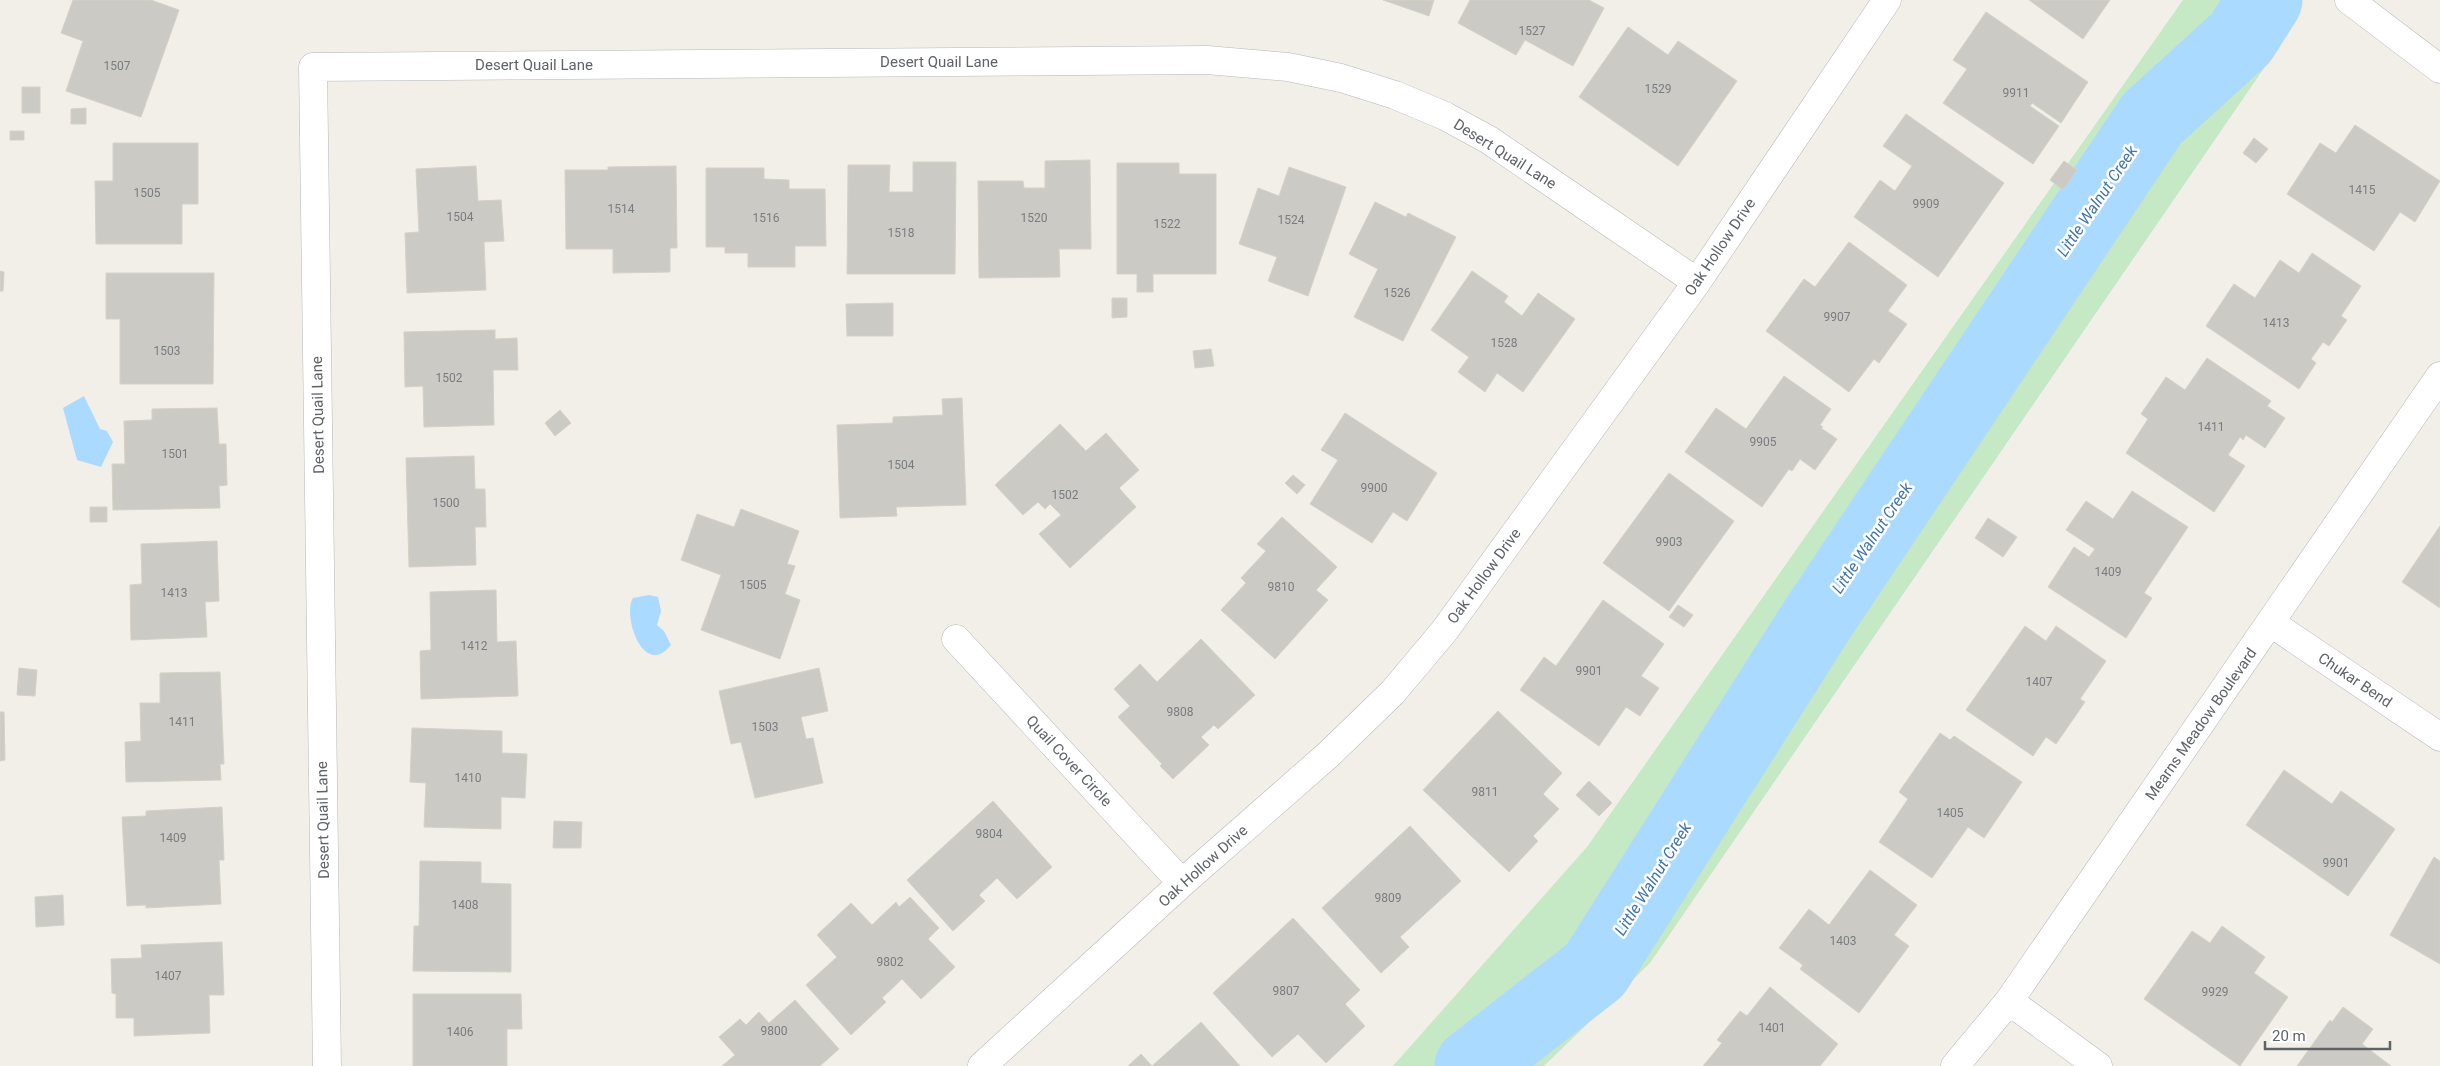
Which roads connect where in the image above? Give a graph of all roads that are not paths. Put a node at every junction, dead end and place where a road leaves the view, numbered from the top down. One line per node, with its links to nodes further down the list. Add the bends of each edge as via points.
1 (1887, 0): 4 (street, Oak Hollow Drive)
2 (2355, 4): 3 (street)
3 (2440, 70)
4 (1697, 282): 9 (street, Oak Hollow Drive, via 1445,630 1394,692 1329,754); 11 (street, Desert Quail Lane, via 1489,140 1445,116 1395,95 1341,78 1288,67 1207,60 313,67)
5 (2440, 376): 6 (street, Mearns Meadow Boulevard)
6 (2271, 623): 8 (street, Chukar Bend); 10 (street, Mearns Meadow Boulevard)
7 (956, 639): 9 (street, Quail Cover Circle)
8 (2440, 737)
9 (1182, 883): 12 (street, Oak Hollow Drive)
10 (2009, 1001): 13 (street, Mearns Meadow Boulevard); 14 (street)
11 (327, 1066)
12 (982, 1066)
13 (1955, 1066)
14 (2098, 1066)

